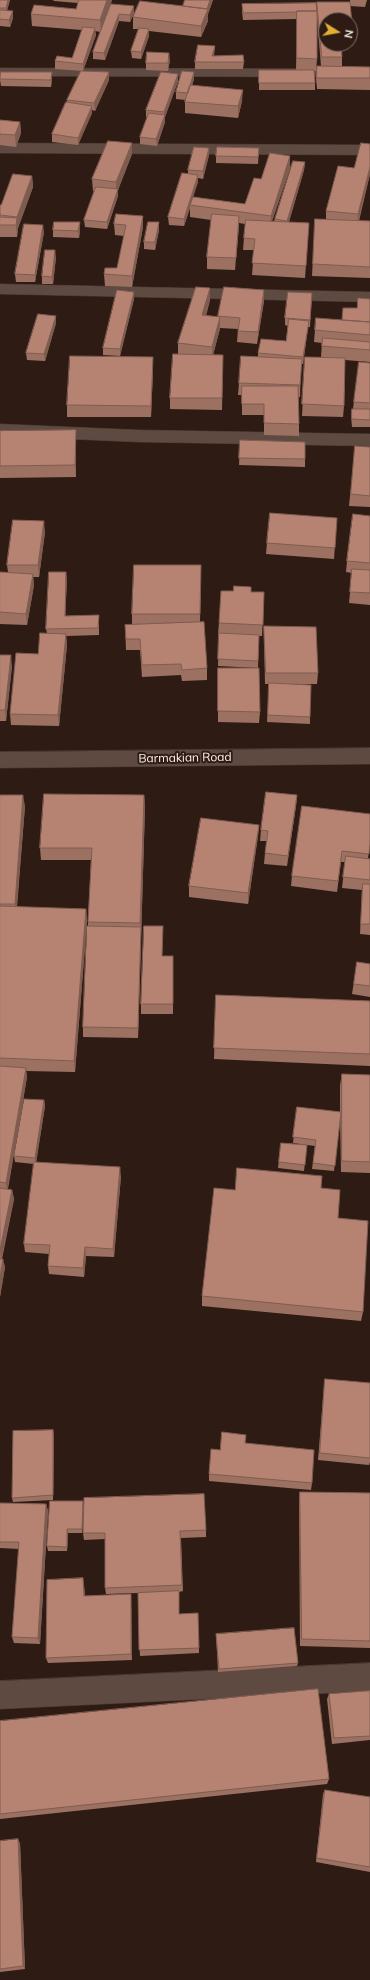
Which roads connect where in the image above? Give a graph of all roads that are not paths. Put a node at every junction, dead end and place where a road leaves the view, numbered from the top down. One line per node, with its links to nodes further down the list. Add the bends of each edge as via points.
1 (0, 72): 2 (street)
2 (370, 73)
3 (0, 148): 4 (street)
4 (370, 150)
5 (0, 289): 6 (street)
6 (370, 297)
7 (0, 430): 8 (street, via 139,436)
8 (370, 440)
9 (370, 756): 10 (street, Barmakian Road)
10 (0, 760)
11 (370, 1677): 12 (street)
12 (0, 1696)

